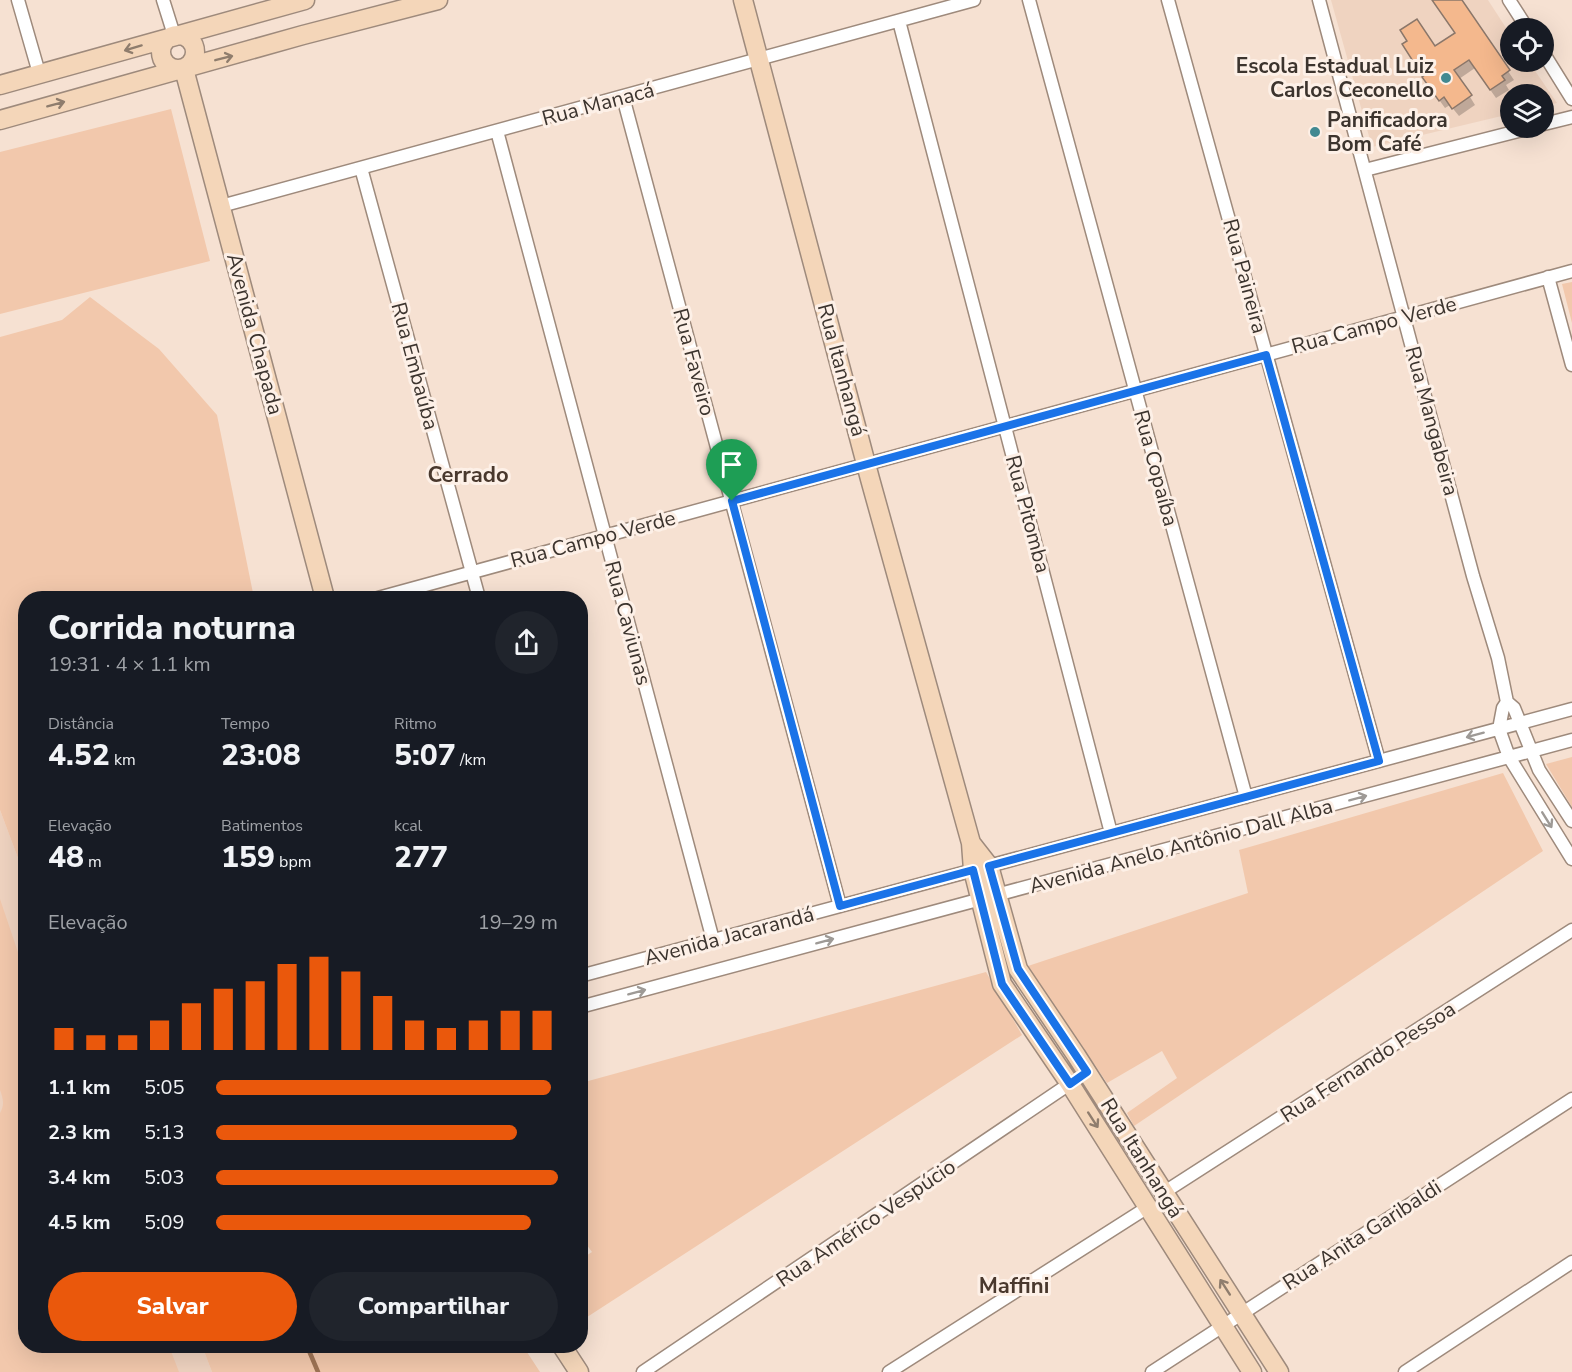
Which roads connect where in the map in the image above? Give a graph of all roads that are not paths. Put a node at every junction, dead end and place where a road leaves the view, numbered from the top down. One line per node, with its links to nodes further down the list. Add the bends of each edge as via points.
1 (18, 0): 17 (street)
2 (163, 0): 13 (street)
3 (305, 0): 13 (street)
4 (438, 0): 15 (street, one-way to 4)
5 (743, 0): 14 (street, Rua Itanhangá)
6 (974, 0): 12 (street, Rua Manacá)
7 (1029, 0): 34 (street, Rua Copaíba)
8 (1168, 0): 32 (street, Rua Paineira)
9 (1319, 0): 27 (street, Rua Mangabeira)
10 (1509, 0): 11 (street)
11 (1521, 18)
12 (899, 21): 14 (street, Rua Manacá); 35 (street, Rua Pitomba)
13 (174, 35): 15 (street, via 190,40 195,50 193,61); 15 (street, via 162,46 161,57 168,66); 17 (street, one-way to 17)
14 (760, 59): 19 (street, Rua Manacá); 36 (street, Rua Itanhangá)
15 (184, 69): 22 (street, one-way to 15); 28 (street, Avenida Chapada)
16 (1554, 70): 20 (street)
17 (47, 71): 18 (street)
18 (0, 85)
19 (623, 96): 24 (street, Rua Manacá); 37 (street, Rua Faveiro)
20 (1572, 99)
21 (1572, 117): 23 (street)
22 (0, 120)
23 (1554, 122)
24 (497, 131): 26 (street, Rua Manacá); 38 (street, Rua Caviunas)
25 (1500, 136): 27 (street)
26 (361, 168): 28 (street, Rua Manacá); 39 (street, Rua Embaúba)
27 (1365, 170): 31 (street, Rua Mangabeira)
28 (221, 206): 40 (street, Avenida Chapada)
29 (1572, 271): 30 (street, Rua Campo Verde)
30 (1548, 277): 31 (street, Rua Campo Verde); 33 (street)
31 (1404, 317): 32 (street, Rua Campo Verde); 43 (street, Rua Mangabeira)
32 (1266, 355): 34 (street, Rua Campo Verde); 50 (street, Rua Paineira)
33 (1572, 365)
34 (1135, 391): 35 (street, Rua Campo Verde); 51 (street, Rua Copaíba)
35 (1005, 427): 36 (street, Rua Campo Verde); 53 (street, Rua Pitomba)
36 (867, 464): 37 (street, Rua Campo Verde); 55 (street, Rua Itanhangá)
37 (732, 501): 38 (street, Rua Campo Verde); 57 (street, Rua Faveiro)
38 (605, 536): 39 (street, Rua Campo Verde); 59 (street, Rua Caviunas)
39 (472, 573): 41 (street, Rua Campo Verde); 42 (street, Rua Embaúba)
40 (323, 591)
41 (404, 591)
42 (477, 591)
43 (1507, 702): 45 (street, via 1514,708); 46 (street)
44 (1572, 709): 45 (street, Avenida Jacarandá)
45 (1519, 724): 46 (street, Avenida Jacarandá); 48 (street)
46 (1499, 729): 49 (street); 50 (street, Avenida Jacarandá, one-way to 50)
47 (1572, 740): 48 (street, Avenida Anelo Antônio Dall Alba)
48 (1530, 752): 49 (street, Avenida Anelo Antônio Dall Alba); 52 (street)
49 (1509, 757): 54 (street, one-way to 54); 56 (street, Avenida Anelo Antônio Dall Alba, one-way to 49)
50 (1379, 761): 51 (street, Avenida Jacarandá)
51 (1246, 796): 53 (street, Avenida Jacarandá)
52 (1572, 821)
53 (1111, 833): 55 (street, Avenida Jacarandá)
54 (1572, 859)
55 (981, 868): 56 (street, Rua Itanhangá); 57 (street, Avenida Jacarandá)
56 (989, 898): 61 (street, Avenida Anelo Antônio Dall Alba, one-way to 56); 62 (street, Rua Itanhangá, via 1018,969); 63 (street, Rua Itanhangá, via 1002,984)
57 (840, 906): 59 (street, Avenida Jacarandá)
58 (1572, 930): 65 (street, Rua Fernando Pessoa)
59 (713, 940): 60 (street, Avenida Jacarandá)
60 (588, 972)
61 (588, 1005)
62 (1087, 1072): 63 (street, Rua Américo Vespúcio); 65 (street, Rua Itanhangá)
63 (1070, 1084): 66 (street, Rua Itanhangá, one-way to 66); 72 (street, Rua Américo Vespúcio)
64 (1572, 1099): 68 (street, Rua Anita Garibaldi)
65 (1163, 1193): 68 (street, Rua Itanhangá, one-way to 65)
66 (1148, 1207): 69 (street, Rua Itanhangá); 73 (street)
67 (1572, 1262): 77 (street)
68 (1242, 1313): 69 (street, Rua Anita Garibaldi); 76 (street, Rua Itanhangá)
69 (1224, 1325): 74 (street, Rua Anita Garibaldi); 75 (street, Rua Itanhangá)
70 (567, 1353): 71 (street)
71 (579, 1372)
72 (643, 1372)
73 (889, 1372)
74 (1152, 1372)
75 (1252, 1372)
76 (1279, 1372)
77 (1405, 1372)

